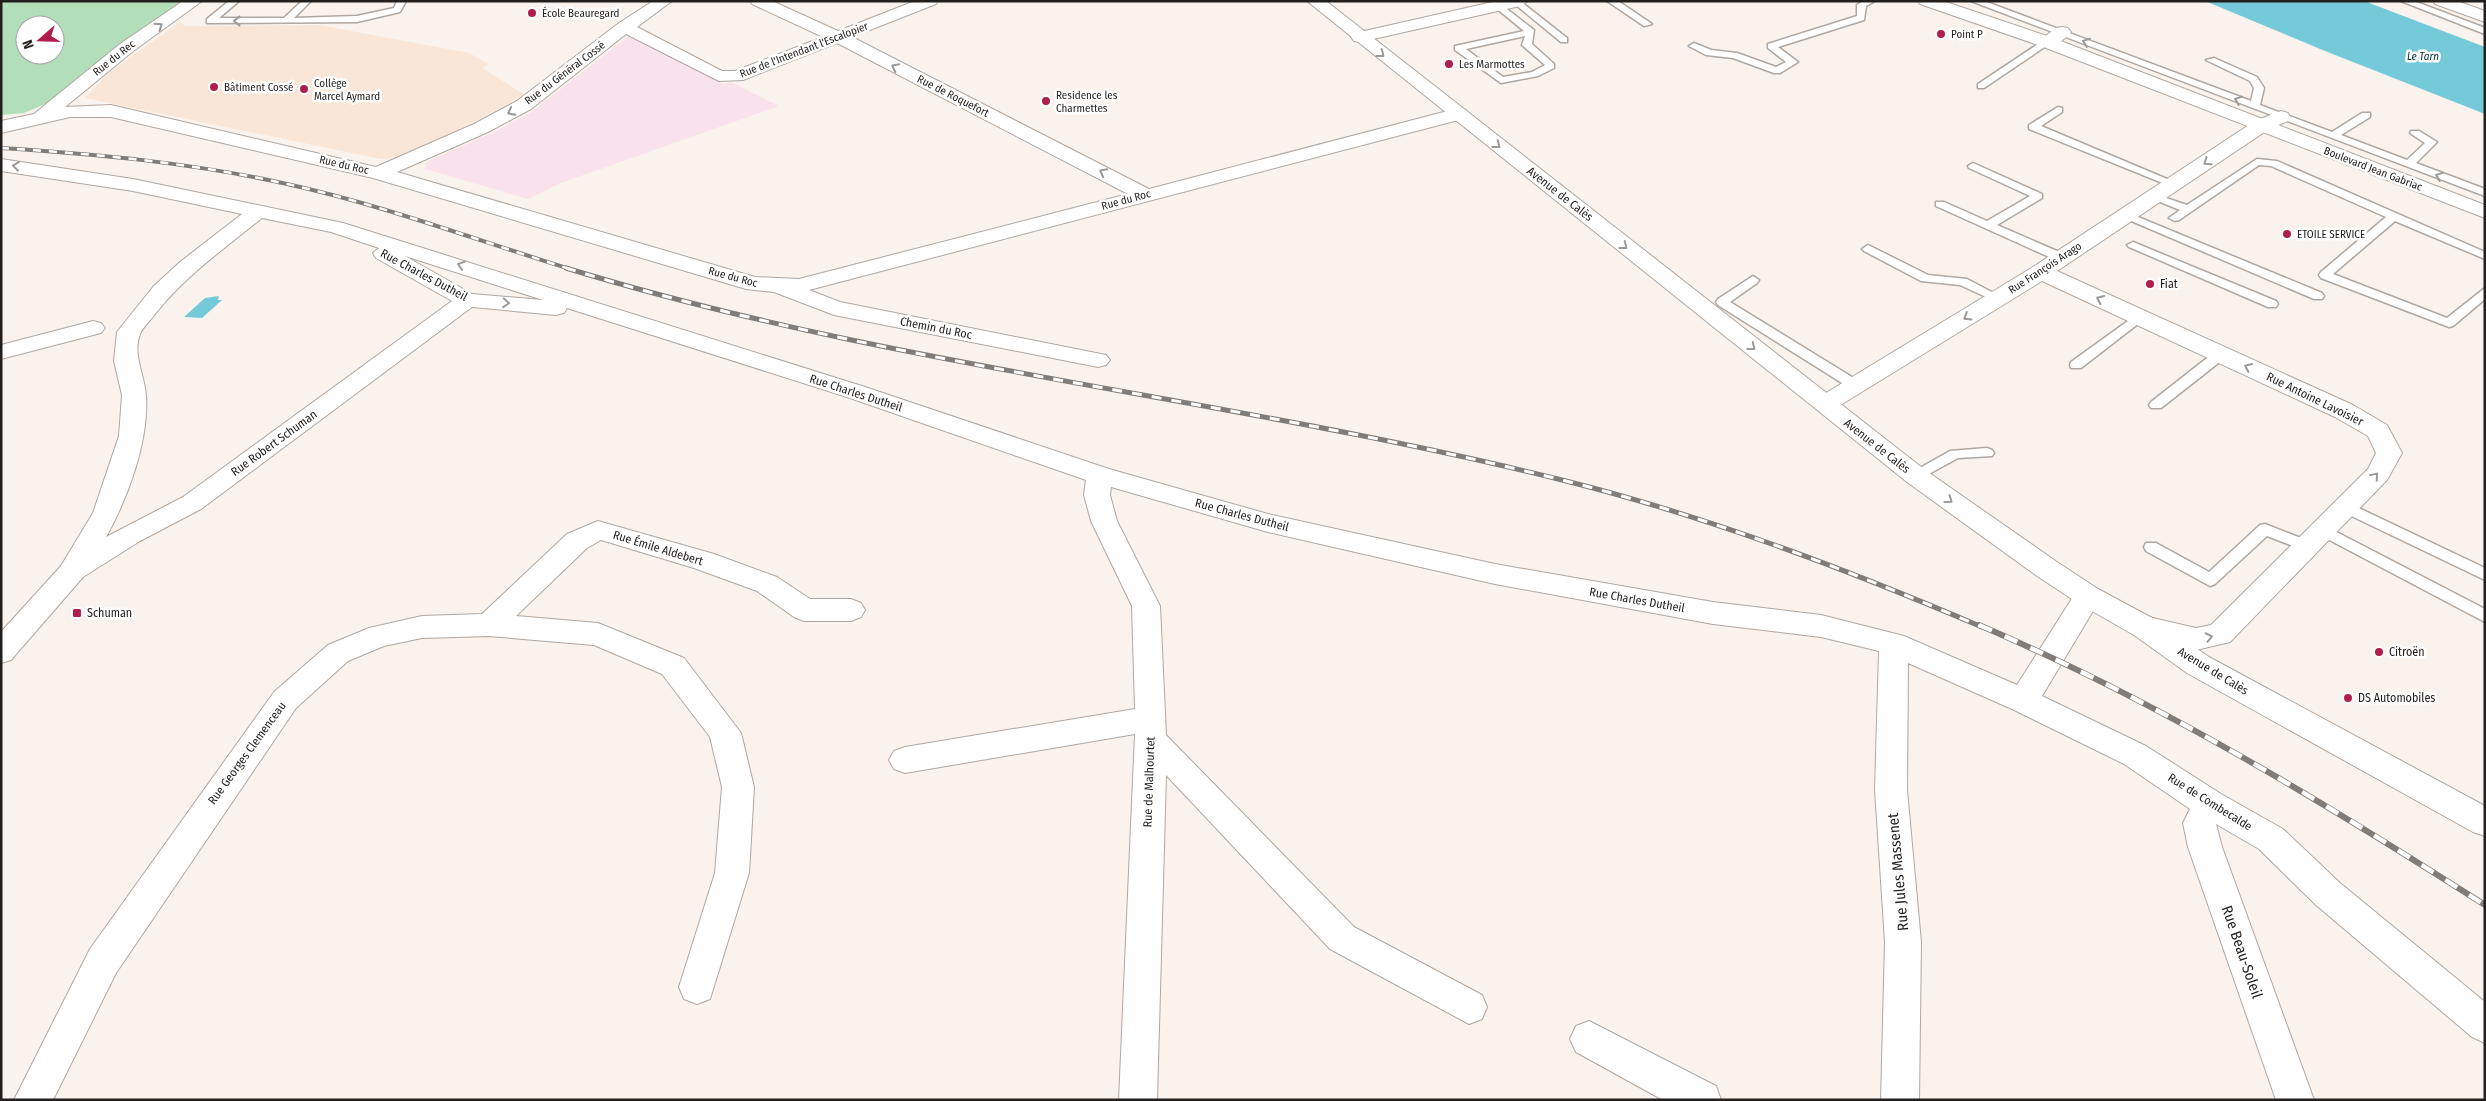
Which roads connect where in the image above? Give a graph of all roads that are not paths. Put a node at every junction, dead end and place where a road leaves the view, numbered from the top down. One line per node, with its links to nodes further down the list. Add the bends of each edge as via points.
1 (194, 1): 29 (street, Rue du Rec, one-way to 1)
2 (235, 1): 18 (lane, one-way to 2, via 210,21)
3 (307, 1): 18 (lane)
4 (402, 1): 18 (lane, via 397,10 357,19)
5 (664, 1): 20 (street, Rue du Général Cossé)
6 (758, 1): 25 (street, Rue de Roquefort)
7 (930, 1): 25 (street, Rue de l'Intendant l'Escalopier)
8 (1316, 1): 23 (street, Avenue de Calès)
9 (1611, 1): 19 (lane)
10 (1871, 1): 27 (lane, via 1862,5 1862,18 1770,46 1792,62 1776,71 1734,55 1709,53)
11 (1926, 1): 24 (street, Boulevard Jean Gabriac)
12 (1975, 1): 24 (lane)
13 (2405, 1): 21 (lane)
14 (2441, 1): 17 (street)
15 (1518, 2): 16 (street); 26 (lane)
16 (1499, 6): 22 (lane); 23 (street)
17 (2485, 17)
18 (286, 22)
19 (1647, 24)
20 (625, 27): 25 (street, Rue de l'Intendant l'Escalopier, via 719,76 737,76); 44 (street, Rue du Général Cossé, one-way to 44, via 524,105 481,128)
21 (2485, 31)
22 (1530, 32): 22 (lane, via 1527,45 1550,66 1536,74 1501,80 1458,48)
23 (1360, 37): 32 (street, Avenue de Calès, one-way to 32)
24 (2054, 37): 30 (lane); 34 (street, Boulevard Jean Gabriac)
25 (838, 38): 49 (street, Rue de Roquefort, one-way to 25)
26 (1564, 40)
27 (1694, 46)
28 (2211, 60): 34 (lane, via 2254,79)
29 (78, 86): 35 (street, Rue du Rec); 37 (street, via 86,101 137,111)
30 (1981, 86)
31 (2058, 110): 47 (lane, via 2033,127)
32 (1459, 114): 49 (street, Rue du Roc); 81 (street, Avenue de Calès, one-way to 81)
33 (2366, 115): 40 (lane)
34 (2266, 116): 40 (lane); 47 (street, Rue François Arago, one-way to 47); 53 (street, Boulevard Jean Gabriac)
35 (37, 119): 36 (street, Rue du Roc); 37 (street, Rue du Roc, via 70,111 111,111); 41 (street, Rue du Rec)
36 (1, 120)
37 (165, 124): 41 (street, via 89,118 56,123); 44 (street, Rue du Roc)
38 (2415, 133): 42 (lane, via 2432,142)
39 (2032, 135): 47 (lane)
40 (2333, 136): 42 (lane)
41 (7, 145): 46 (street, Rue Charles Dutheil, one-way to 41)
42 (2408, 165): 48 (lane, one-way to 42)
43 (1973, 166): 57 (lane, via 2038,196)
44 (378, 173): 66 (street, Rue du Roc, via 754,284)
45 (1, 180): 46 (street, Rue Charles Dutheil)
46 (133, 185): 52 (street, Rue Charles Dutheil)
47 (2165, 190): 51 (lane); 54 (street, Rue François Arago)
48 (2485, 193)
49 (1146, 195): 66 (street, Rue du Roc, via 823,281)
50 (1940, 204): 57 (lane)
51 (2186, 208): 55 (lane, via 2257,162 2273,163); 56 (lane)
52 (258, 211): 58 (street, Rue Charles Dutheil); 89 (street, via 166,288 129,332 126,361 134,395 132,436 106,513)
53 (2485, 212)
54 (2126, 215): 62 (street, Rue François Arago); 64 (lane)
55 (2393, 216): 61 (lane); 67 (lane, via 2326,275 2449,323)
56 (2175, 218)
57 (1988, 225): 62 (lane)
58 (336, 227): 71 (street, Rue Charles Dutheil); 73 (street, Rue Charles Dutheil, one-way to 58)
59 (2133, 245): 68 (lane)
60 (1868, 249): 70 (lane, via 1925,278 1963,282)
61 (2485, 256)
62 (2062, 258): 63 (street, Rue François Arago)
63 (2041, 272): 70 (street, Rue François Arago); 74 (street, Rue Antoine Lavoisier, one-way to 63)
64 (2269, 276): 68 (lane); 69 (lane)
65 (1754, 280): 80 (lane, via 1722,302)
66 (777, 286): 78 (street, Chemin du Roc, via 834,308)
67 (2485, 292)
68 (2249, 294): 72 (lane)
69 (2318, 296)
70 (1997, 298): 80 (street, Rue François Arago, one-way to 80)
71 (467, 300): 73 (street, Rue Charles Dutheil, one-way to 73); 89 (street, Rue Robert Schuman, via 192,503 130,534)
72 (2272, 304)
73 (607, 312): 84 (street, Rue Charles Dutheil, via 856,392)
74 (2139, 317): 77 (street, Rue Antoine Lavoisier); 79 (lane)
75 (92, 328): 76 (street)
76 (1, 352)
77 (2221, 354): 82 (lane); 86 (street, Rue Antoine Lavoisier, one-way to 77, via 2378,474 2389,453 2378,431 2344,411)
78 (1098, 360)
79 (2076, 365)
80 (1855, 386): 81 (street, Rue François Arago)
81 (1824, 404): 85 (street, Avenue de Calès)
82 (2156, 405)
83 (1987, 453): 85 (lane, via 1955,454)
84 (1100, 476): 96 (street, Rue Charles Dutheil, via 1268,523 1495,574 1713,613 1821,626); 99 (street, Rue de Malhourtet, via 1097,495 1104,522 1146,606)
85 (1916, 476): 91 (street, Avenue de Calès, one-way to 91)
86 (2346, 507): 87 (street, Rue Antoine Lavoisier); 90 (lane)
87 (2314, 538): 88 (lane, via 2264,529 2210,580); 93 (lane); 95 (street, Rue Antoine Lavoisier, one-way to 87, via 2196,639 2220,634)
88 (2151, 547)
89 (71, 573): 97 (street)
90 (2485, 575)
91 (2088, 596): 95 (street, Avenue de Calès); 98 (street)
92 (851, 610): 94 (street, Rue Émile Aldebert, via 804,610 767,584 704,561 598,530 577,541)
93 (2485, 616)
94 (488, 625): 103 (street, Rue Georges Clemenceau, via 598,634 673,666 725,733 738,787 732,873); 107 (street, Rue Georges Clemenceau, via 422,627 379,636 338,652 285,700 103,961)
95 (2144, 627): 102 (street, Avenue de Calès, via 2198,665)
96 (1894, 644): 98 (street, Rue de Combecalde); 110 (street, Rue Jules Massenet, via 1891,790 1903,942)
97 (1, 652)
98 (2023, 701): 101 (street, Rue de Combecalde, via 2135,754)
99 (1150, 729): 100 (street); 104 (street, via 1342,938); 108 (street, Rue de Malhourtet)
100 (905, 760)
101 (2209, 804): 105 (street, Rue de Combecalde, via 2271,839 2328,894); 111 (street, Rue Beau-Soleil, via 2199,824 2205,847)
102 (2485, 822)
103 (697, 986)
104 (1469, 1007)
105 (2485, 1025)
106 (1588, 1039): 109 (street)
107 (33, 1100)
108 (1138, 1100)
109 (1702, 1100)
110 (1900, 1100)
111 (2294, 1100)

